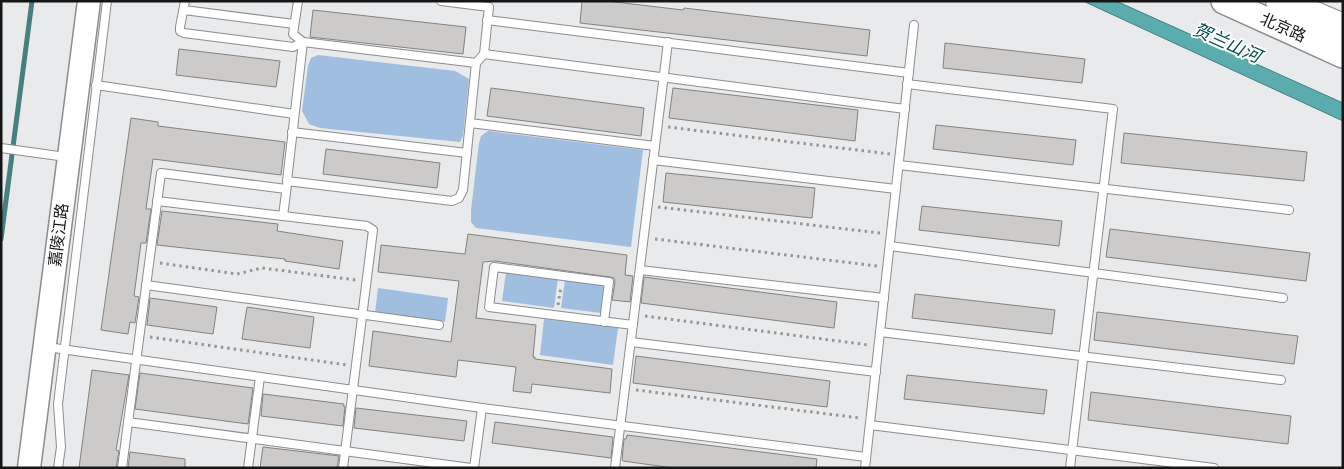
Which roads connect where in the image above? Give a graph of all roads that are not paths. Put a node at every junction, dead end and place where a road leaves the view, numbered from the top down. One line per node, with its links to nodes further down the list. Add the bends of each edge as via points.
1 (89, 1): 32 (street, 嘉陵江路)
2 (108, 1): 24 (lane)
3 (185, 1): 10 (lane)
4 (298, 1): 13 (lane)
5 (441, 1): 9 (lane)
6 (1224, 1): 19 (main road, 北京路)
7 (1280, 1): 15 (highway)
8 (1323, 1): 11 (highway)
9 (476, 3): 12 (lane, via 489,7)
10 (184, 10): 13 (lane); 16 (lane, via 180,31 184,34 293,47)
11 (1343, 10)
12 (488, 20): 17 (lane); 18 (lane)
13 (294, 24): 16 (lane, via 293,34)
14 (914, 25): 21 (lane)
15 (1343, 28)
16 (303, 42): 20 (lane); 26 (lane)
17 (668, 42): 21 (lane); 22 (lane)
18 (484, 54): 20 (lane); 22 (lane)
19 (1343, 55)
20 (476, 63): 27 (lane)
21 (909, 74): 23 (lane)
22 (663, 77): 25 (lane); 29 (lane)
23 (908, 84): 25 (lane); 37 (lane, via 1113,109)
24 (96, 85): 26 (lane); 53 (lane)
25 (905, 109): 34 (lane)
26 (294, 114): 28 (lane)
27 (470, 123): 29 (lane); 31 (lane)
28 (292, 132): 31 (lane); 35 (lane)
29 (655, 146): 33 (lane)
30 (1, 148): 32 (lane)
31 (467, 153): 35 (lane, via 463,190 459,198 452,201)
32 (69, 158): 53 (street, 嘉陵江路)
33 (653, 160): 36 (lane); 42 (lane)
34 (899, 165): 36 (lane); 37 (lane)
35 (287, 185): 38 (lane, via 161,173); 40 (lane)
36 (896, 188): 41 (lane)
37 (1104, 189): 39 (lane); 43 (lane)
38 (157, 201): 40 (lane); 44 (lane)
39 (1289, 210)
40 (283, 216): 47 (lane, via 367,226 373,230)
41 (890, 246): 43 (lane); 45 (lane)
42 (640, 270): 45 (lane); 50 (lane)
43 (1093, 273): 46 (lane); 54 (lane)
44 (146, 285): 47 (lane); 55 (lane)
45 (884, 298): 51 (lane)
46 (1284, 298)
47 (362, 314): 49 (lane); 59 (lane)
48 (604, 322): 48 (lane, via 609,282 494,267 489,307); 50 (lane)
49 (440, 325)
50 (633, 325): 52 (lane)
51 (880, 332): 54 (lane); 56 (lane)
52 (631, 342): 56 (lane); 63 (lane)
53 (54, 348): 55 (lane); 68 (street, 嘉陵江路); 69 (lane, via 61,447)
54 (1083, 356): 58 (lane); 65 (lane)
55 (136, 359): 57 (lane); 61 (lane)
56 (876, 372): 62 (lane)
57 (260, 376): 59 (lane); 64 (lane)
58 (1281, 380)
59 (352, 390): 60 (lane); 66 (lane)
60 (482, 408): 63 (lane); 74 (lane)
61 (128, 422): 64 (lane); 70 (lane)
62 (870, 422): 65 (lane); 67 (lane)
63 (620, 425): 67 (lane); 75 (lane)
64 (252, 438): 66 (lane); 71 (lane)
65 (1072, 450): 77 (lane); 78 (lane)
66 (345, 451): 72 (lane); 73 (lane)
67 (866, 457): 76 (lane)
68 (29, 468)
69 (58, 468)
70 (122, 468)
71 (248, 468)
72 (343, 468)
73 (471, 468)
74 (474, 468)
75 (615, 468)
76 (865, 468)
77 (1070, 468)
78 (1214, 468)

